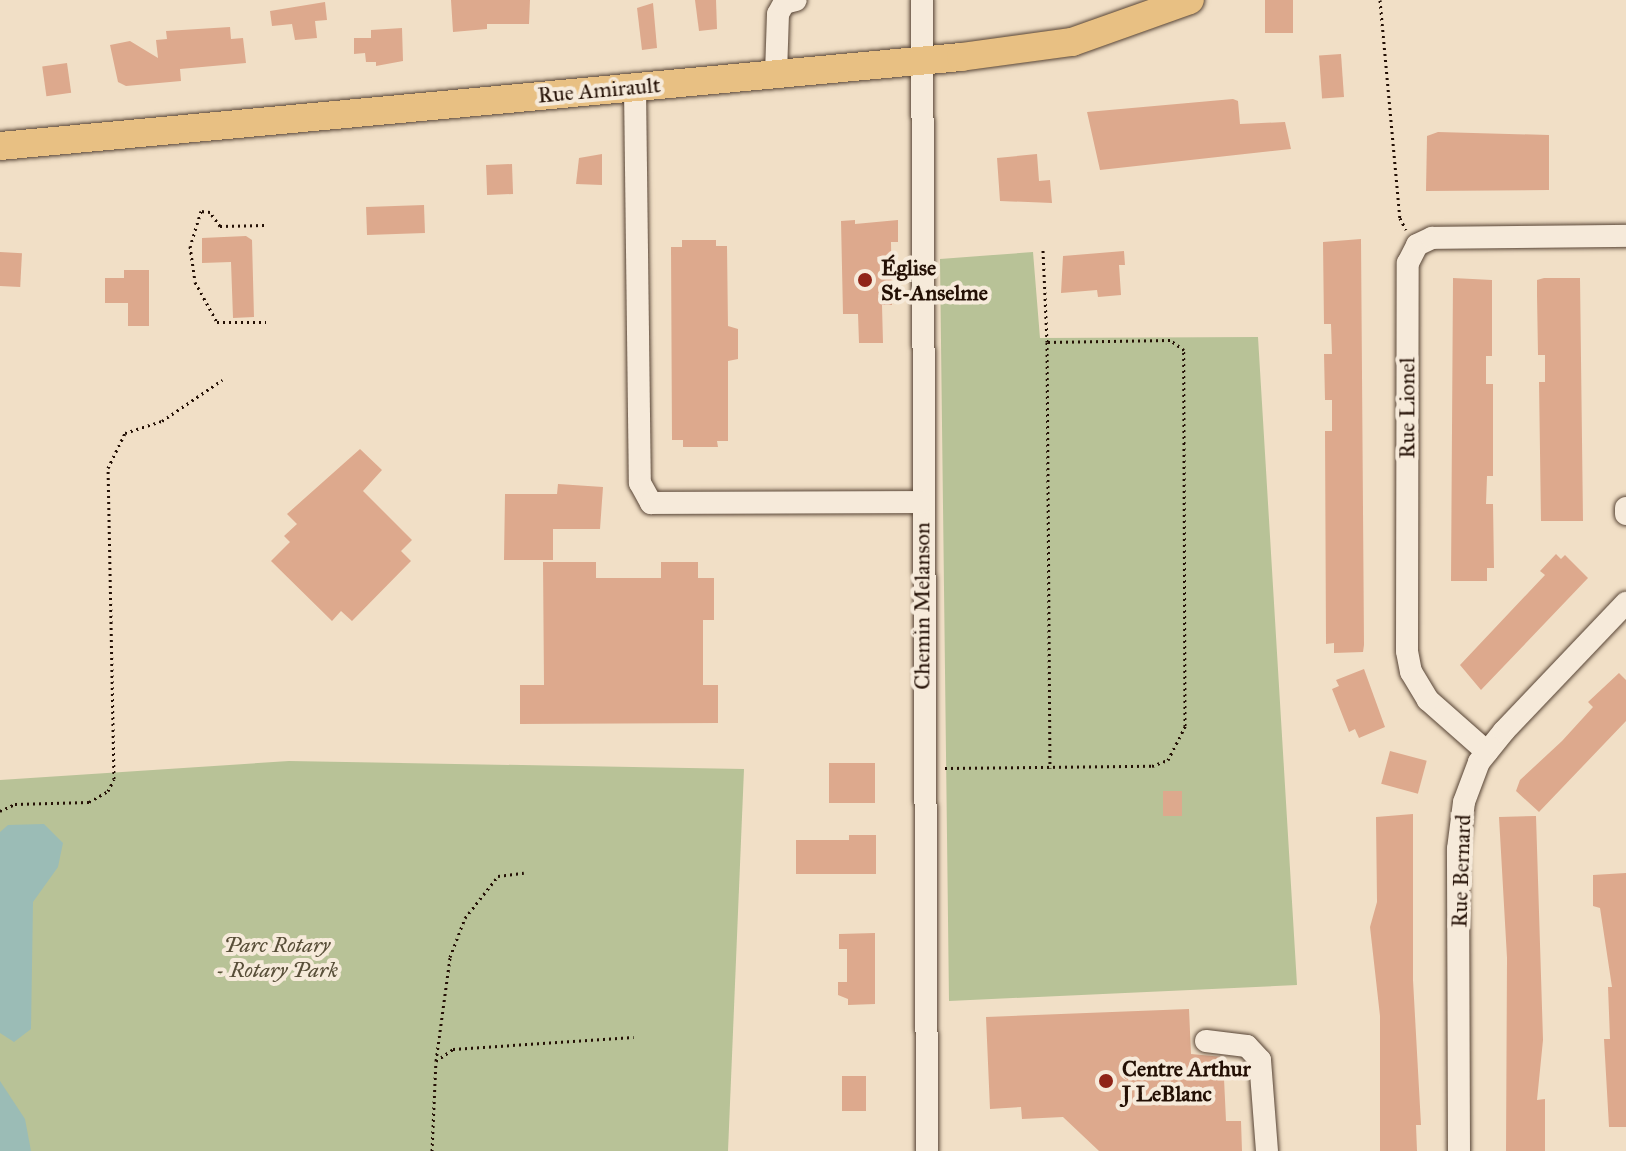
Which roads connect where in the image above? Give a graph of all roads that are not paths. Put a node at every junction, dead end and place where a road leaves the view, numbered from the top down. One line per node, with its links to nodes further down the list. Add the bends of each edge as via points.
1 (796, 0): 5 (street, via 784,3 777,17)
2 (922, 0): 4 (street, Chemin Melanson)
3 (1190, 0): 4 (main road, Rue Amirault, via 1072,42)
4 (924, 60): 5 (main road, Rue Amirault); 9 (street, Chemin Melanson)
5 (776, 74): 6 (main road, Rue Amirault)
6 (635, 87): 7 (main road, Rue Amirault); 9 (street, via 640,483 651,503)
7 (0, 146)
8 (1626, 236): 13 (street, Rue Lionel, via 1447,236 1417,245 1407,273 1407,651 1411,672 1428,700)
9 (922, 502): 15 (street, Chemin Melanson)
10 (1626, 508): 11 (street)
11 (1626, 514)
12 (1626, 603): 13 (street, Rue Bernard)
13 (1487, 752): 17 (street, Rue Bernard, via 1466,794 1458,849)
14 (1206, 1041): 16 (street, via 1247,1046 1260,1060)
15 (927, 1151)
16 (1267, 1151)
17 (1459, 1151)

